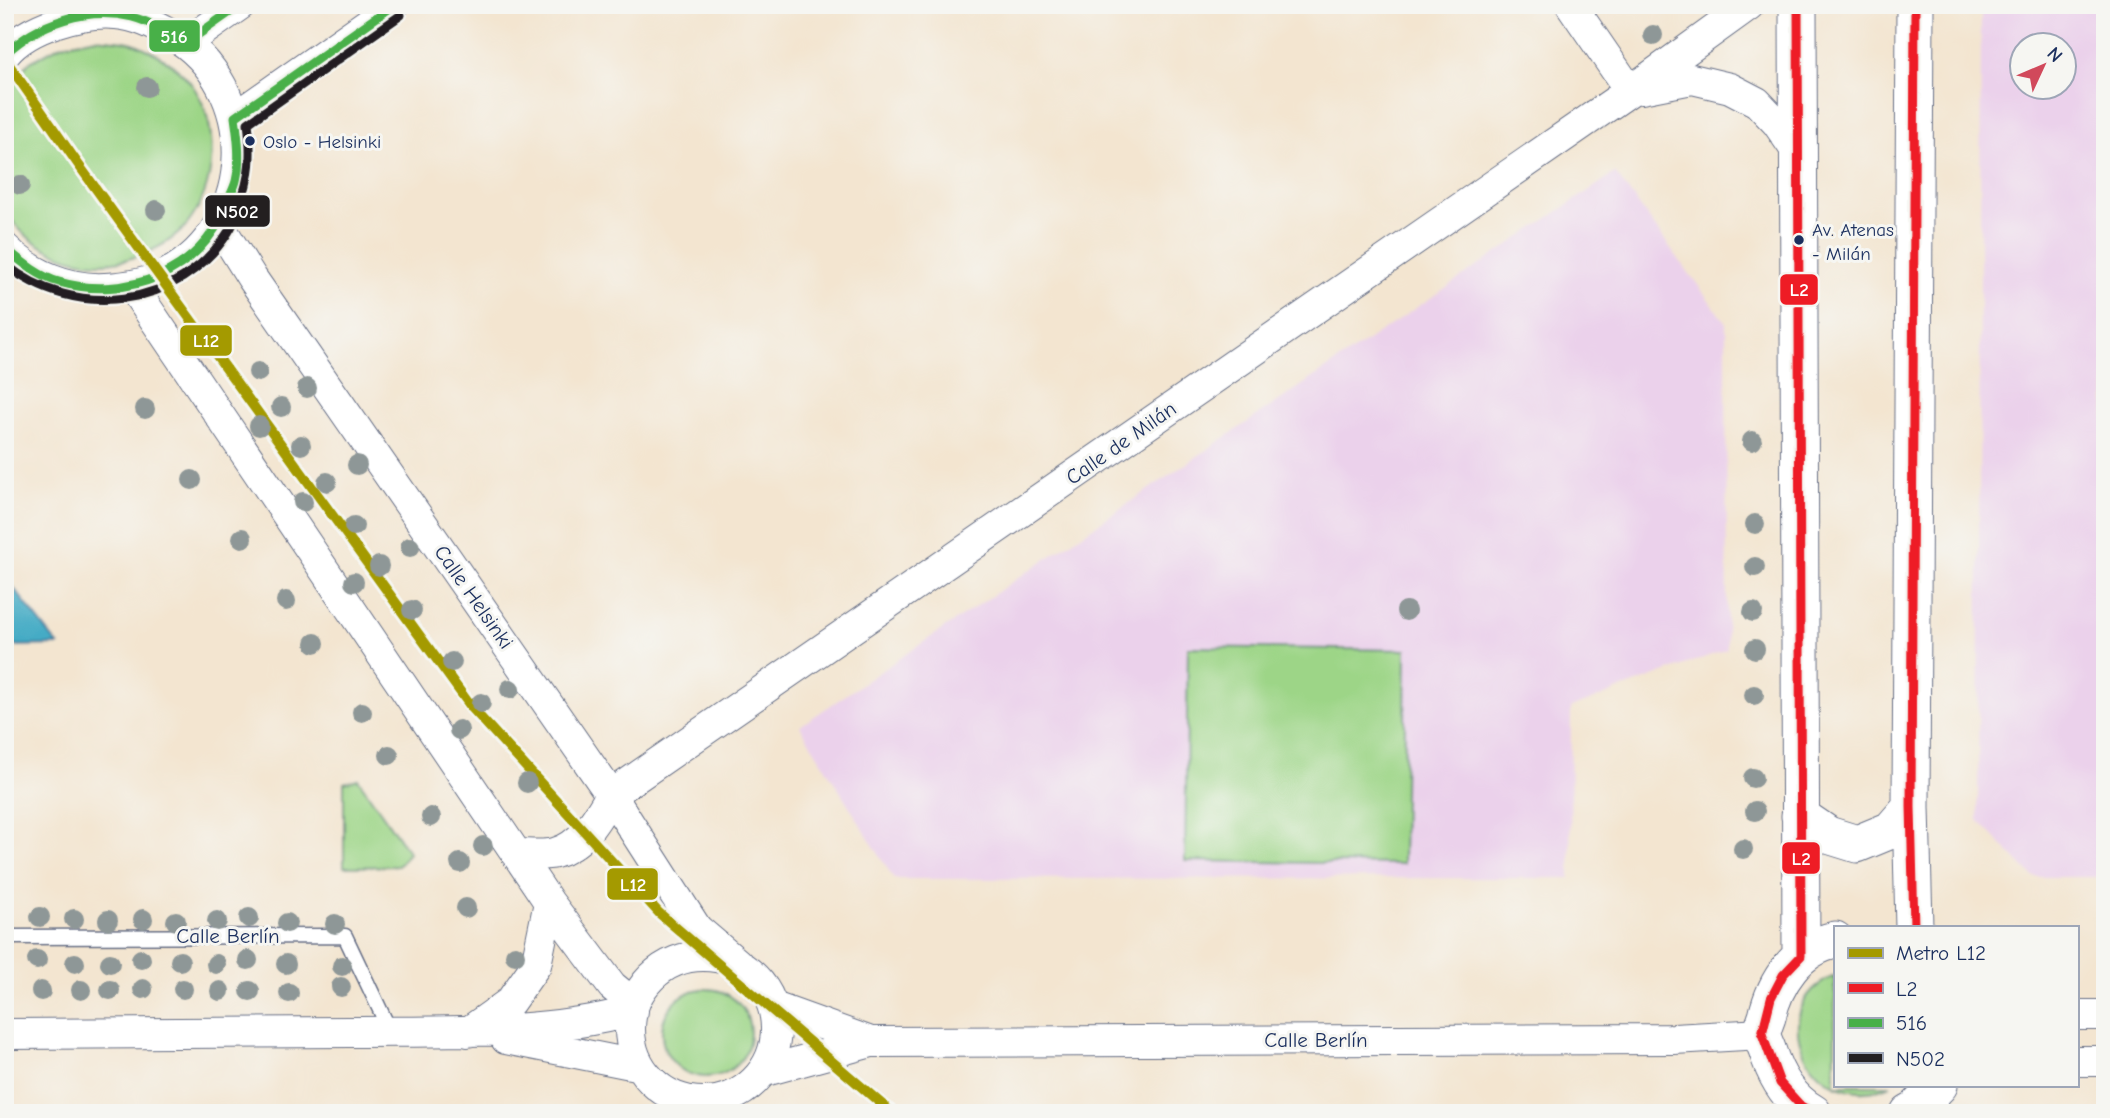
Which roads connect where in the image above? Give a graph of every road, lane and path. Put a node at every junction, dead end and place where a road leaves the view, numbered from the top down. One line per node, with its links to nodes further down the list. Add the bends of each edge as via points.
1 (240, 5): 8 (street)
2 (394, 5): 11 (street)
3 (1571, 5): 10 (street)
4 (1749, 5): 10 (street, Calle de Milán)
5 (1798, 5): 12 (street)
6 (1914, 5): 17 (street)
7 (75, 10): 8 (street, via 130,16); 9 (street, via 41,27)
8 (186, 43): 11 (street, via 217,75)
9 (5, 54)
10 (1630, 91): 12 (street, Calle de Milán, via 1692,79 1730,88 1757,102); 16 (street, Calle de Milán)
11 (235, 117): 13 (street, via 236,181)
12 (1798, 155): 18 (street)
13 (219, 225): 15 (street, via 196,253 166,274); 16 (street, Calle Helsinki)
14 (8, 257): 15 (street, via 50,279 90,289)
15 (132, 286): 19 (street)
16 (611, 795): 19 (street, via 596,821 573,845 553,854); 25 (street, Calle Helsinki, via 697,929)
17 (1912, 807): 18 (street, via 1891,830 1857,844 1828,835); 21 (street)
18 (1800, 816): 24 (street)
19 (516, 854): 20 (street)
20 (549, 902): 26 (street, via 612,986); 31 (street, via 536,965 510,1002)
21 (1914, 926)
22 (5, 937): 30 (lane, Calle Berlín, via 345,936)
23 (1834, 940): 24 (street)
24 (1801, 956): 33 (street, via 1783,975 1771,998)
25 (737, 963): 26 (street, via 713,956 688,957 665,966 646,982); 27 (street, via 766,989)
26 (634, 1007): 31 (street, via 597,1020); 37 (street, via 627,1027)
27 (774, 1007): 34 (street, Calle Berlín); 38 (street, via 778,1031)
28 (2078, 1015): 29 (street)
29 (2105, 1015)
30 (390, 1031): 31 (street); 32 (street)
31 (468, 1032): 37 (street)
32 (5, 1034)
33 (1762, 1034): 34 (street, Calle Berlín, via 1674,1039); 40 (street, via 1780,1083)
34 (871, 1042): 38 (street, Calle Berlín)
35 (2078, 1061): 36 (street)
36 (2105, 1061)
37 (636, 1065): 38 (street, via 660,1088 681,1099 704,1102 727,1099 748,1088)
38 (765, 1071)
39 (1938, 1086): 41 (street)
40 (1813, 1113)
41 (1909, 1113)

